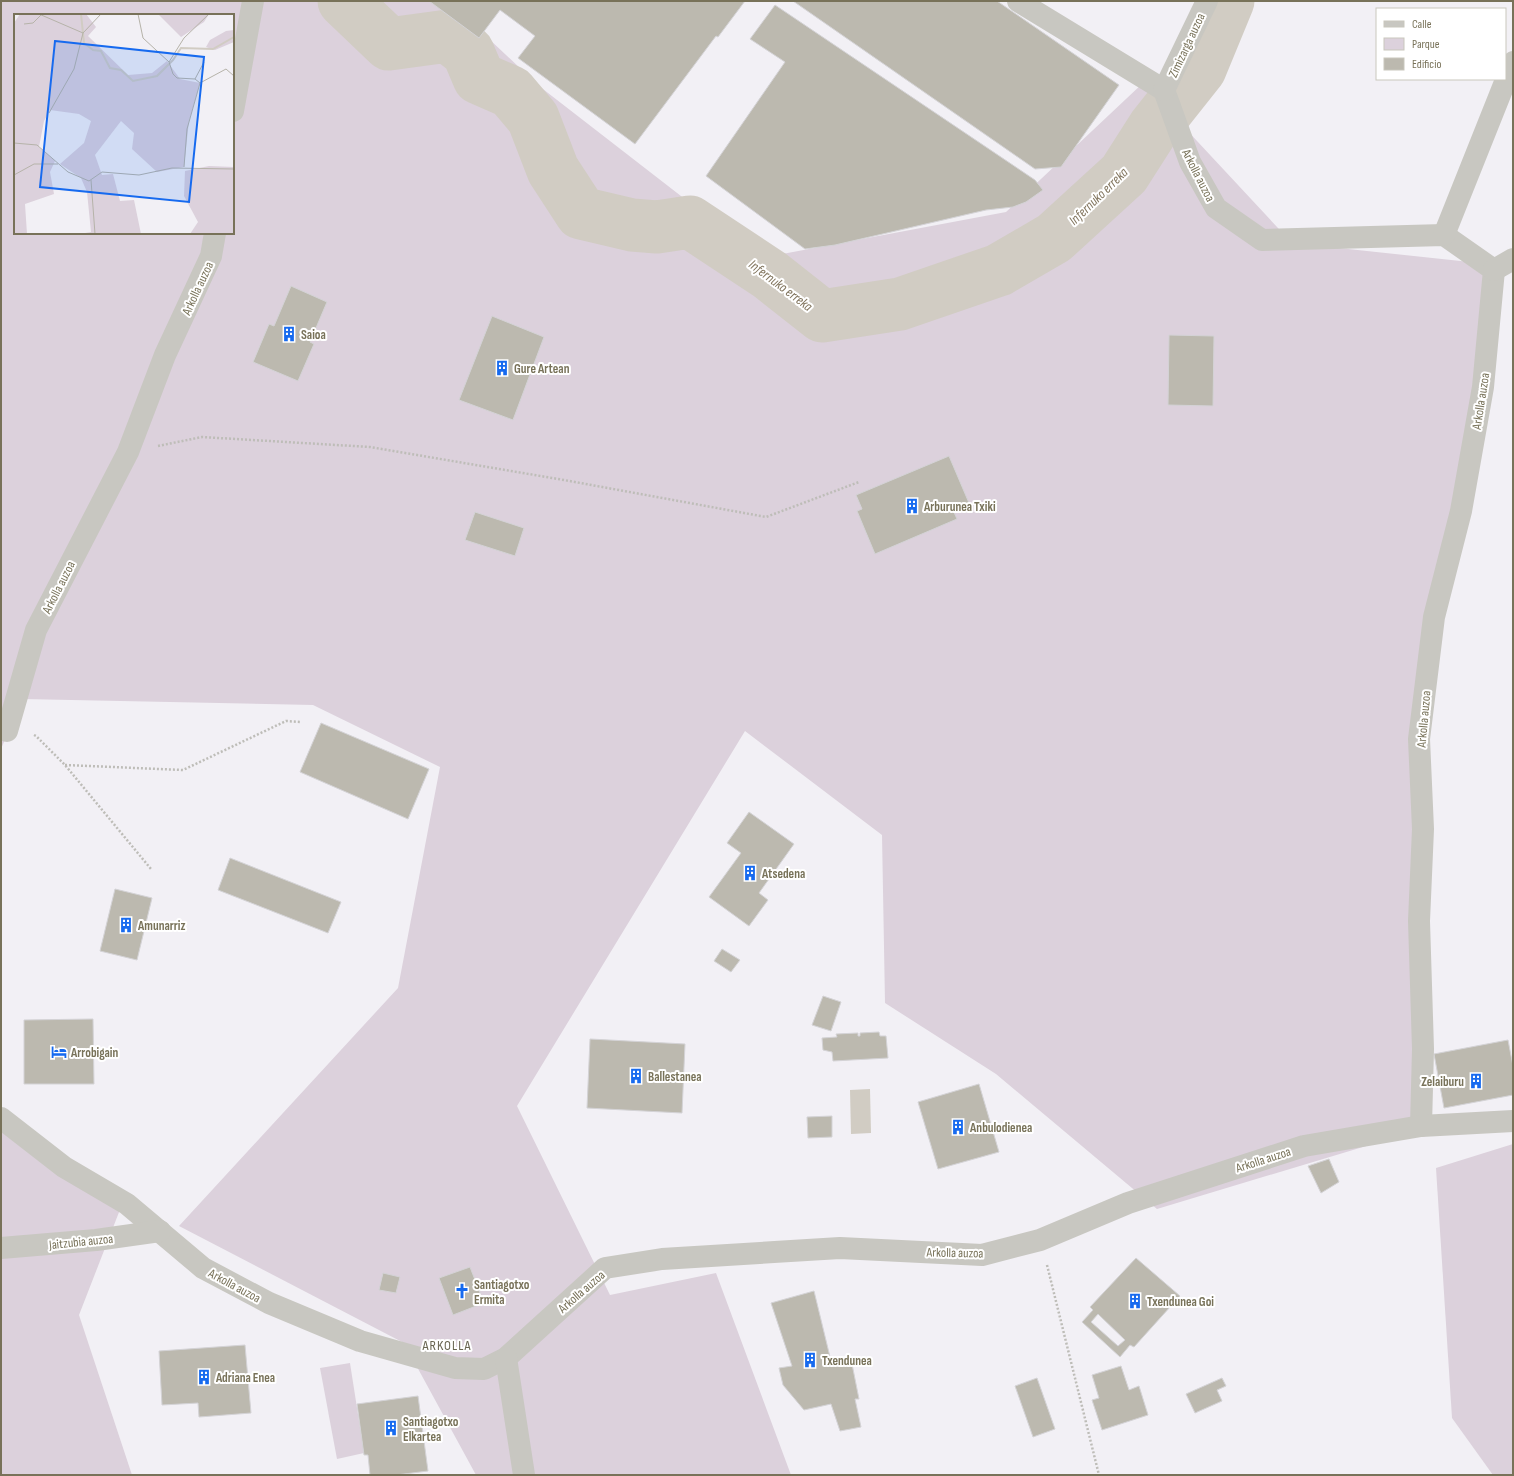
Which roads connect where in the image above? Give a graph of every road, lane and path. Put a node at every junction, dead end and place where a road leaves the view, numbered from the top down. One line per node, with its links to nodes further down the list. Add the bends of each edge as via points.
1 (253, 1): 8 (street)
2 (1018, 1): 7 (street)
3 (1207, 1): 7 (street, Zimizarga auzoa)
4 (1513, 62): 6 (street)
5 (1506, 80): 10 (street)
6 (1506, 80)
7 (1164, 90): 10 (street, Arkolla auzoa, via 1190,162 1216,208 1262,240)
8 (234, 106)
9 (215, 234): 13 (street, Arkolla auzoa, via 211,256 166,355)
10 (1444, 235): 12 (street)
11 (1513, 259): 12 (street)
12 (1494, 270): 21 (street, Arkolla auzoa, via 1483,387 1461,511 1434,617 1419,739 1423,829 1419,921 1423,1049)
13 (128, 452): 14 (path, via 202,437 370,447 766,517); 16 (street, Arkolla auzoa, via 36,630)
14 (859, 482)
15 (301, 722): 17 (path, via 286,721 183,770)
16 (8, 731): 17 (path, via 36,736)
17 (65, 765): 18 (path)
18 (151, 870)
19 (1, 1118): 22 (street, Arkolla auzoa, via 64,1167 127,1204)
20 (1513, 1121): 21 (street, Arkolla auzoa)
21 (1421, 1126): 23 (street, Arkolla auzoa, via 1304,1146 1128,1203)
22 (160, 1231): 24 (street, Jaitzubia auzoa, via 96,1240); 25 (street, Arkolla auzoa, via 203,1268 269,1303 360,1341 455,1368 484,1369)
23 (1040, 1240): 25 (street, Arkolla auzoa, via 982,1255 840,1248 662,1259 605,1268); 27 (path)
24 (1, 1248)
25 (506, 1358): 26 (street)
26 (524, 1475)
27 (1099, 1475)

